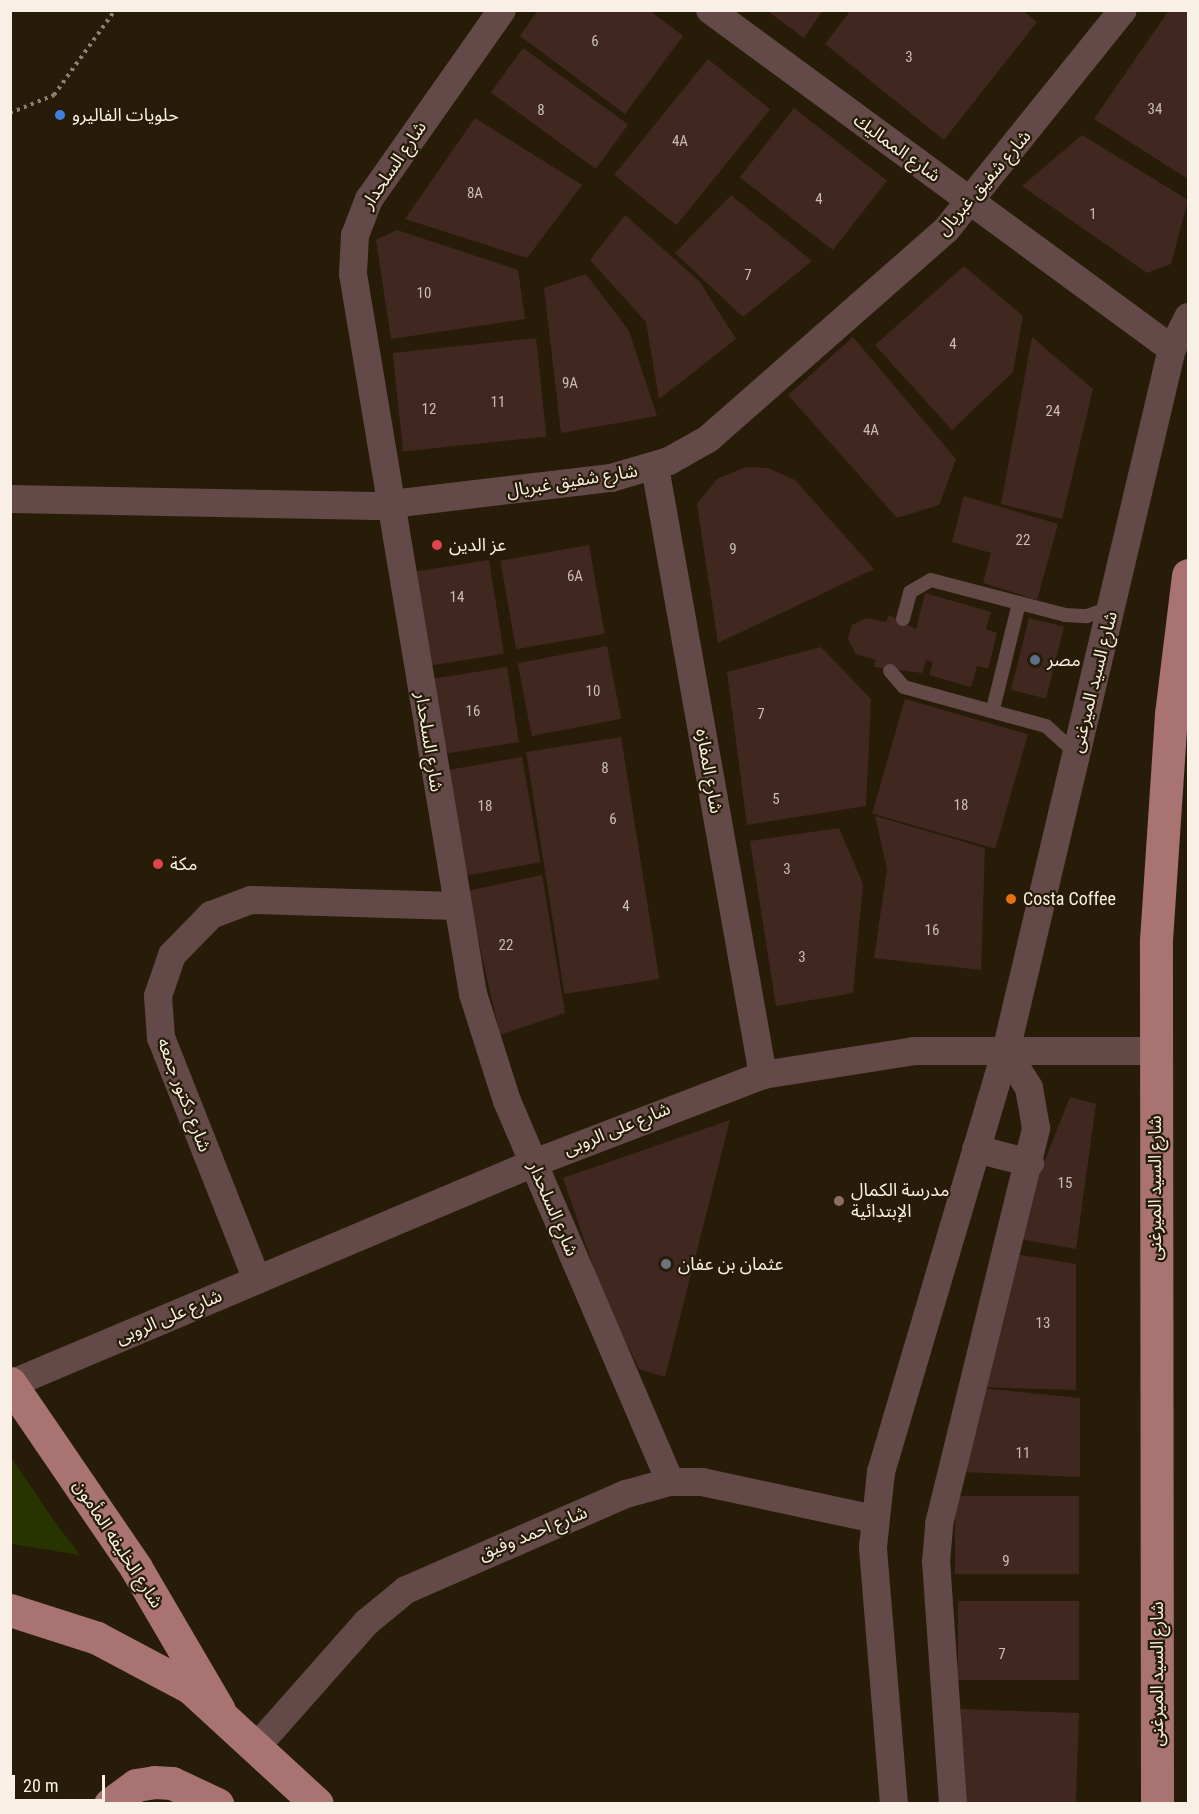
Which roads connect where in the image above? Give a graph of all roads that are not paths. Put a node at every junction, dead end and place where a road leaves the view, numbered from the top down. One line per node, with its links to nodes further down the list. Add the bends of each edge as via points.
1 (502, 10): 9 (street, شارع السلحدار, via 369,199 355,235 353,274)
2 (710, 10): 4 (street, شارع المماليك)
3 (1123, 10): 4 (street, شارع شفيق غبريال)
4 (972, 203): 6 (street, شارع المماليك); 7 (street, شارع شفيق غبريال, via 708,439)
5 (1188, 316): 6 (street, شارع السيد الميرغنى)
6 (1172, 349): 12 (street, شارع السيد الميرغنى)
7 (655, 467): 9 (street, شارع شفيق غبريال, via 611,478); 20 (street, شارع المفازه)
8 (10, 499): 9 (street, شارع شفيق غبريال)
9 (391, 505): 17 (street, شارع السلحدار)
10 (1188, 575): 19 (main road, شارع السيد الميرغنى, via 1161,842)
11 (1019, 603): 12 (lane, via 1079,616); 13 (lane, via 931,580 910,592); 15 (lane)
12 (1113, 606): 16 (street, شارع السيد الميرغنى)
13 (903, 619)
14 (890, 671): 15 (lane, via 904,687)
15 (993, 709): 16 (lane, via 1052,729)
16 (1076, 754): 18 (street, شارع السيد الميرغنى)
17 (456, 906): 22 (street, شارع السلحدار, via 485,1038); 24 (street, شارع دكتور جمعه, via 251,900 205,919 172,955 158,996 161,1038)
18 (1006, 1051): 19 (street, شارع على الروبى); 20 (street, شارع على الروبى, via 884,1053); 21 (street, شارع السيد الميرغنى); 23 (street, via 1029,1088 1034,1109)
19 (1155, 1052): 36 (main road, شارع السيد الميرغنى)
20 (764, 1075): 22 (street, شارع على الروبى)
21 (976, 1149): 23 (street); 27 (street, شارع السيد الميرغنى, via 884,1457)
22 (534, 1163): 24 (street, شارع على الروبى); 26 (street, شارع السلحدار)
23 (1030, 1163): 35 (street, via 939,1524 936,1562)
24 (257, 1280): 25 (street, شارع على الروبى)
25 (11, 1383): 29 (main road, شارع الخليفه المأمون, via 136,1568)
26 (670, 1482): 27 (street, شارع احمد وفيق, via 718,1484); 30 (street, شارع احمد وفيق, via 626,1494 406,1590 367,1622)
27 (874, 1519): 34 (street, شارع السيد الميرغنى)
28 (10, 1610): 29 (main road, شارع الخليفه المأمون, via 129,1653)
29 (219, 1710): 30 (main road, شارع الخليفه المأمون)
30 (258, 1744): 33 (main road, شارع الخليفه المأمون)
31 (110, 1803): 32 (main road, via 136,1785 154,1782 172,1784)
32 (217, 1803)
33 (317, 1803)
34 (894, 1803)
35 (953, 1803)
36 (1157, 1803)

